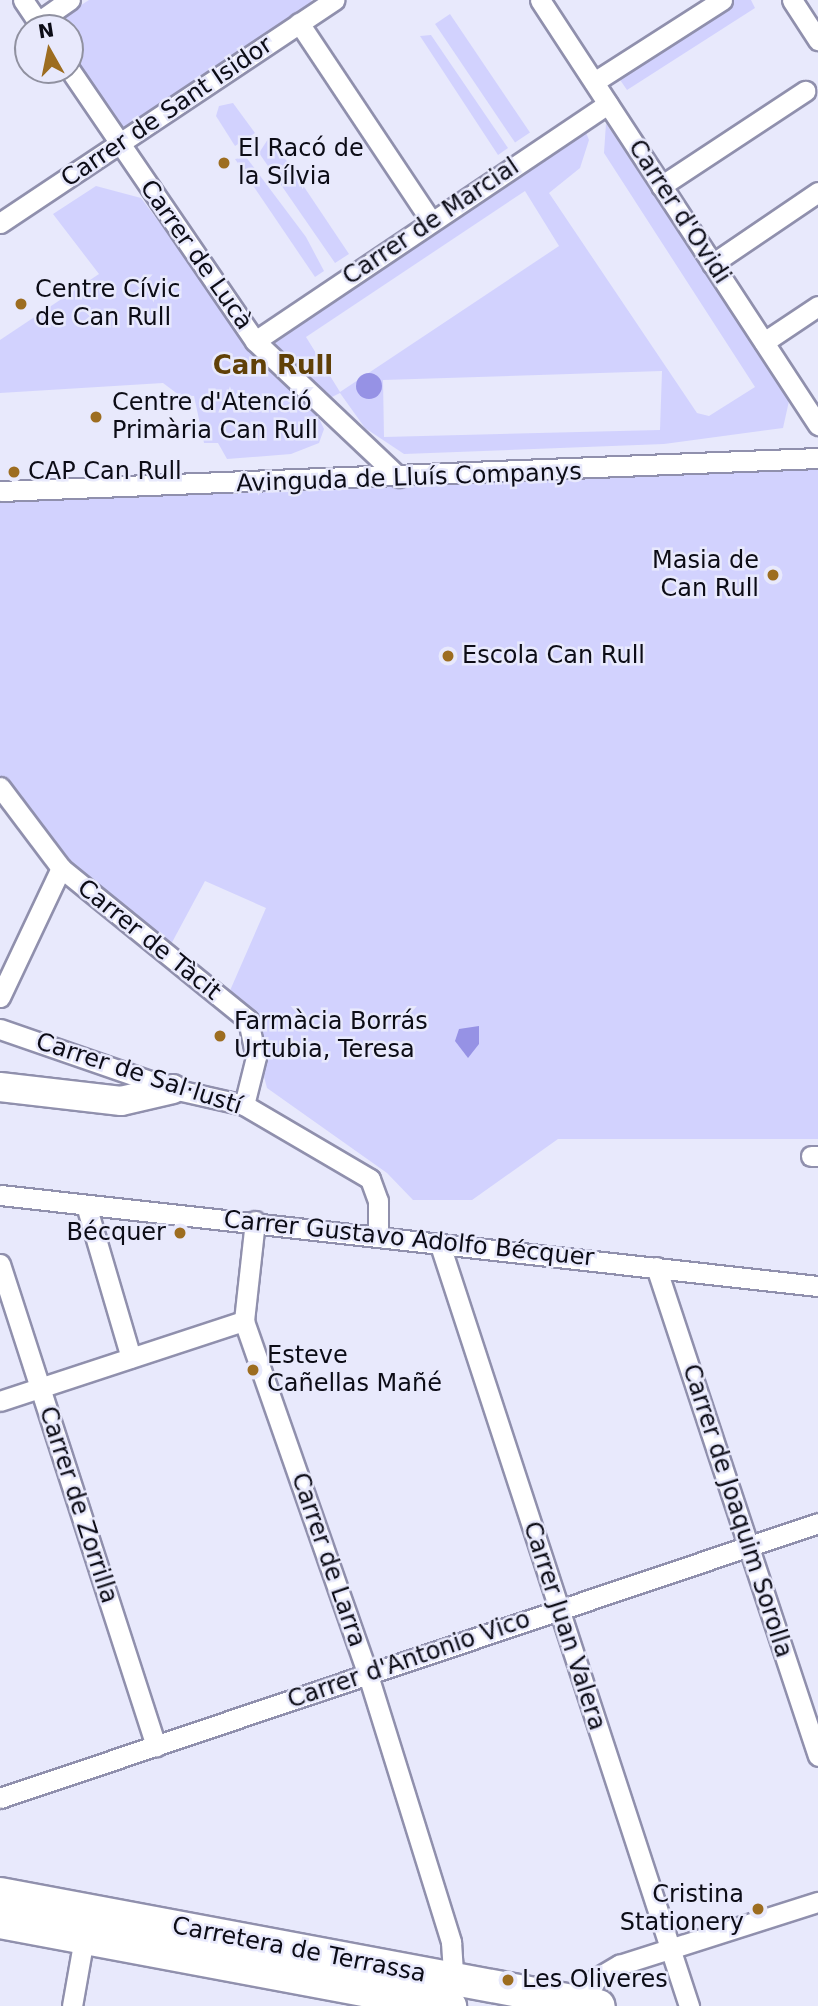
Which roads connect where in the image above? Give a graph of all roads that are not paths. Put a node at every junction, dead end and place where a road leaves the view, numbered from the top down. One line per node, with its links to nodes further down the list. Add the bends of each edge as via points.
1 (70, 0): 6 (street)
2 (335, 0): 7 (street, Carrer de Sant Isidor)
3 (540, 0): 9 (street, Carrer d'Ovidi)
4 (722, 0): 9 (street)
5 (792, 0): 8 (street)
6 (53, 14)
7 (299, 23): 13 (street, Carrer de Sant Isidor); 16 (street)
8 (818, 40)
9 (594, 82): 12 (street, Carrer d'Ovidi)
10 (79, 84): 13 (street, Carrer de Lucà)
11 (805, 92): 14 (street)
12 (608, 104): 14 (street, Carrer d'Ovidi); 16 (street, Carrer de Marcial)
13 (120, 145): 17 (street, Carrer de Sant Isidor); 20 (street, Carrer de Lucà)
14 (662, 186): 18 (street, Carrer d'Ovidi)
15 (818, 192): 18 (street)
16 (431, 221): 20 (street, Carrer de Marcial)
17 (0, 223)
18 (712, 264): 21 (street, Carrer d'Ovidi)
19 (818, 306): 21 (street)
20 (255, 341): 24 (street, Carrer de Lucà)
21 (764, 342): 22 (street, Carrer d'Ovidi)
22 (817, 421)
23 (818, 458): 24 (street, Avinguda de Lluís Companys)
24 (399, 477): 25 (street, Avinguda de Lluís Companys)
25 (0, 491)
26 (0, 787): 27 (street, Carrer de Tàcit)
27 (61, 868): 28 (street); 32 (street, Carrer de Tàcit, via 247,1020 256,1057)
28 (0, 997)
29 (0, 1029): 31 (street, Carrer de Sal·lustí)
30 (0, 1087): 31 (street, via 121,1101)
31 (173, 1089): 32 (street, Carrer de Sal·lustí)
32 (244, 1105): 36 (street, Carrer de Sal·lustí, via 370,1179 379,1200)
33 (0, 1195): 34 (street, Carrer Gustavo Adolfo Bécquer)
34 (86, 1205): 35 (street, Carrer Gustavo Adolfo Bécquer); 42 (street)
35 (256, 1221): 36 (street, Carrer Gustavo Adolfo Bécquer); 41 (street, Carrer de Larra)
36 (378, 1235): 37 (street, Carrer Gustavo Adolfo Bécquer)
37 (440, 1245): 39 (street, Carrer Gustavo Adolfo Bécquer); 47 (street, Carrer Juan Valera)
38 (0, 1265): 43 (street, Carrer de Zorrilla)
39 (656, 1267): 40 (street, Carrer Gustavo Adolfo Bécquer); 46 (street, Carrer de Joaquim Sorolla)
40 (818, 1286)
41 (244, 1321): 42 (street); 48 (street, Carrer de Larra)
42 (131, 1358): 43 (street)
43 (40, 1388): 44 (street); 49 (street, Carrer de Zorrilla)
44 (0, 1401)
45 (818, 1523): 46 (street, Carrer d'Antonio Vico)
46 (749, 1547): 47 (street, Carrer d'Antonio Vico); 50 (street, Carrer de Joaquim Sorolla)
47 (559, 1609): 48 (street, Carrer d'Antonio Vico); 56 (street, Carrer Juan Valera)
48 (368, 1675): 49 (street, Carrer d'Antonio Vico); 57 (street, Carrer de Larra, via 452,1942)
49 (156, 1745): 51 (street, Carrer d'Antonio Vico)
50 (818, 1756)
51 (0, 1798)
52 (0, 1894): 57 (main road, Carretera de Terrassa)
53 (818, 1902): 56 (street)
54 (0, 1922): 55 (main road, Carretera de Terrassa)
55 (84, 1938): 57 (main road, Carretera de Terrassa, via 343,1986); 59 (street)
56 (669, 1948): 58 (street, via 597,1978); 60 (street, Carrer Juan Valera)
57 (452, 1997): 58 (main road, Carretera de Terrassa)
58 (591, 2005)
59 (72, 2006)
60 (689, 2006)

